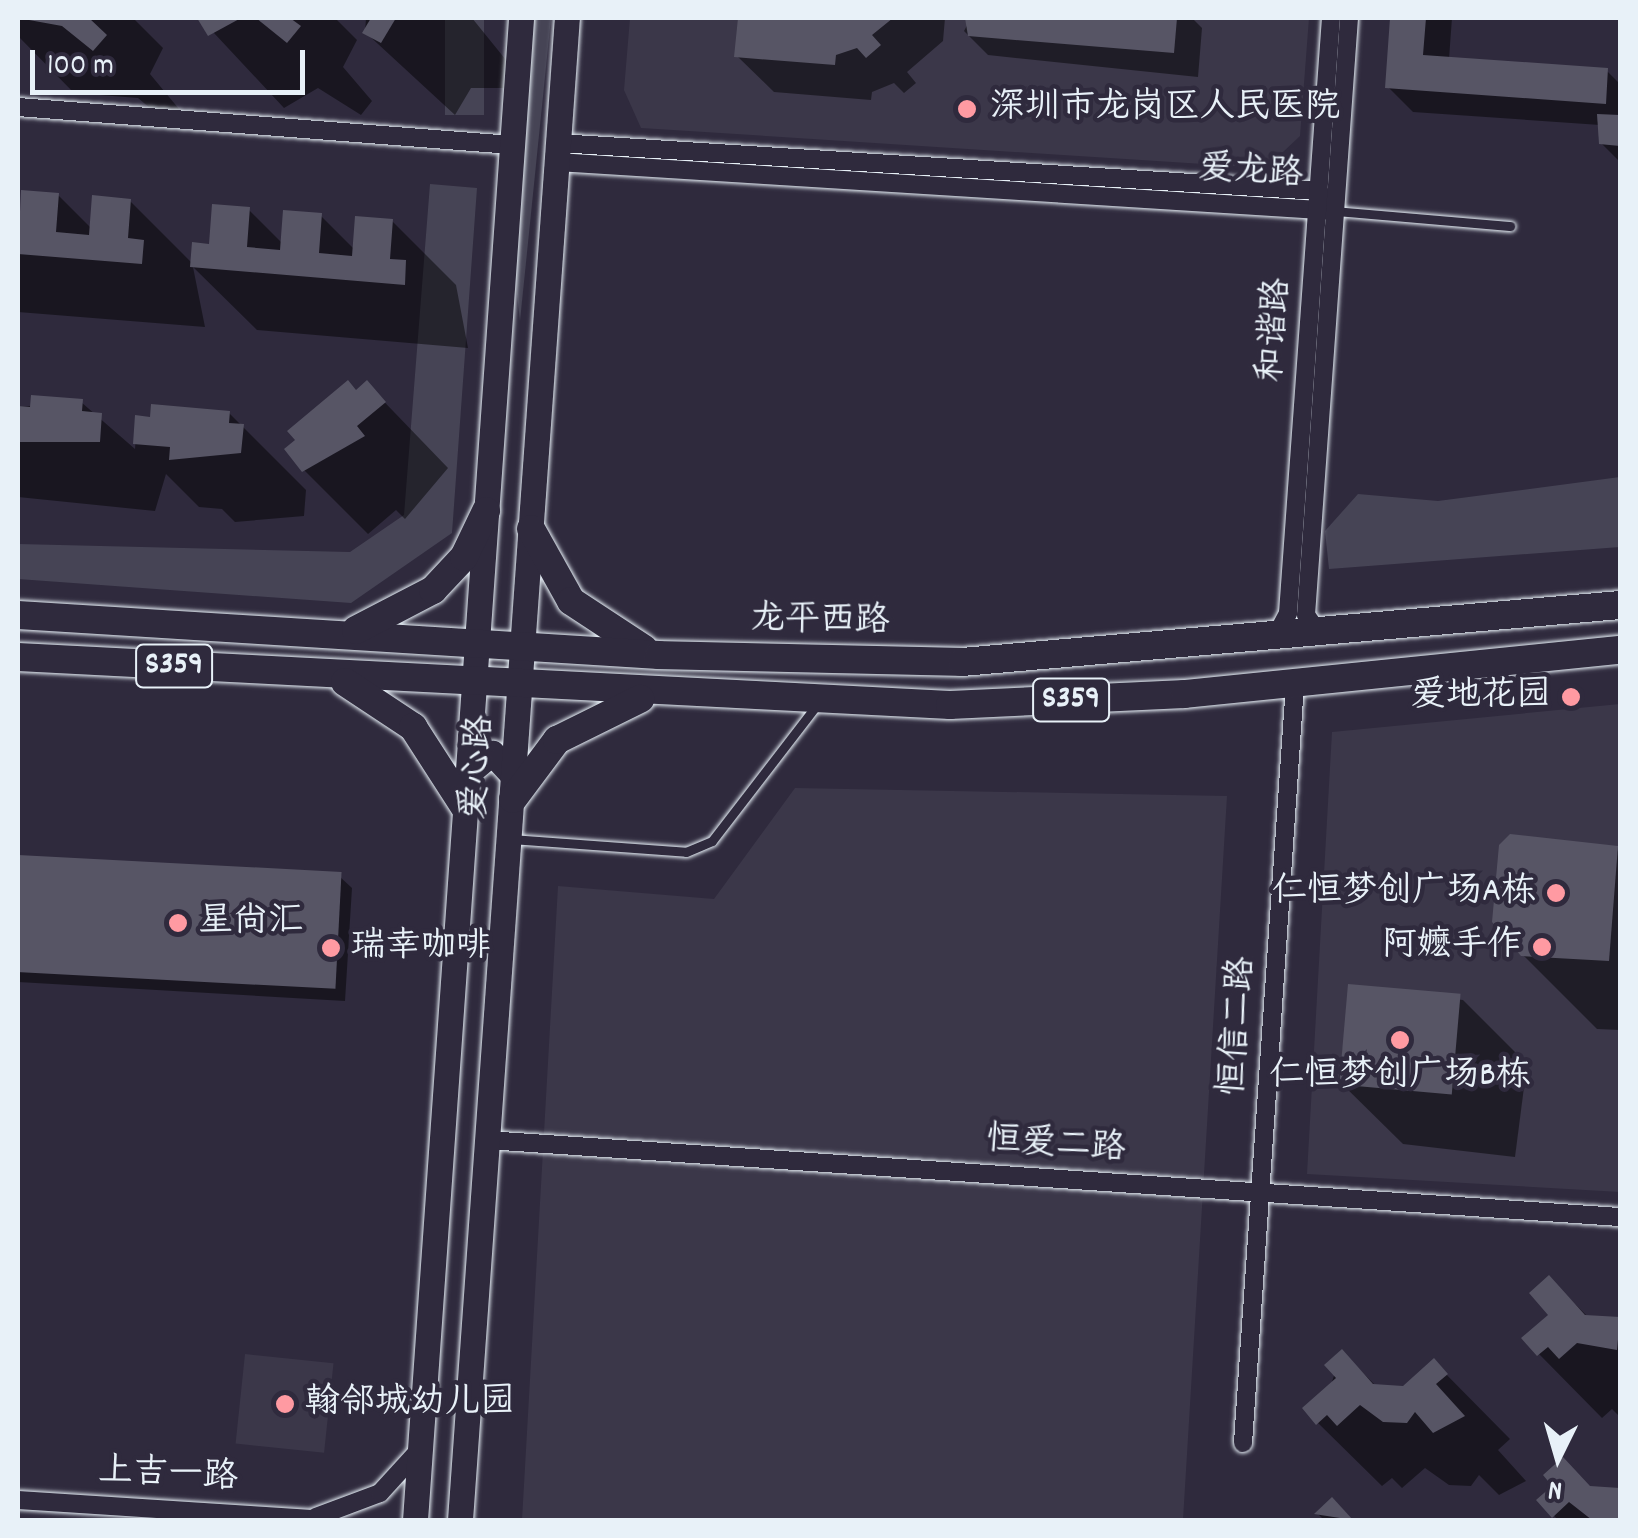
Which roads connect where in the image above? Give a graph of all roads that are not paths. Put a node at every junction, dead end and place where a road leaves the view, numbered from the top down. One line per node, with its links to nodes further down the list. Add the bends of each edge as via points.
1 (521, 18): 6 (main road, 爱心路)
2 (567, 18): 7 (main road, 爱心路)
3 (1331, 18): 8 (street, 和谐路)
4 (1349, 18): 8 (street, 和谐路)
5 (18, 107): 6 (street)
6 (512, 145): 10 (main road, 爱心路)
7 (557, 153): 8 (street, 爱龙路); 11 (main road, 爱心路)
8 (1324, 204): 9 (lane); 15 (street, 和谐路, via 1306,615); 16 (street, 和谐路, via 1288,613)
9 (1510, 226)
10 (486, 511): 14 (main road, via 464,557 433,590 385,620); 17 (main road, 爱心路)
11 (531, 529): 18 (main road, 爱心路); 20 (main road, via 571,601)
12 (1620, 606): 15 (main road, 龙平西路 / S359)
13 (18, 616): 14 (main road, 龙平西路 / S359)
14 (330, 634): 17 (main road, 龙平西路 / S359)
15 (1320, 636): 16 (main road, 龙平西路 / S359)
16 (1271, 641): 20 (main road, 龙平西路 / S359, via 962,662)
17 (477, 644): 18 (main road, 龙平西路 / S359); 23 (main road, 爱心路)
18 (522, 647): 20 (main road, 龙平西路 / S359); 25 (main road, 爱心路)
19 (1620, 650): 24 (main road, S359)
20 (659, 655)
21 (18, 657): 22 (main road, S359)
22 (330, 676): 23 (main road, S359); 30 (main road, via 413,728)
23 (474, 683): 25 (main road, S359); 28 (main road, 爱心路)
24 (1295, 684): 27 (main road, S359, via 1058,701); 33 (street, 恒信二路)
25 (519, 685): 26 (main road, S359); 29 (main road, 爱心路)
26 (671, 693): 27 (main road, S359); 29 (main road, via 576,726)
27 (819, 702): 31 (lane, via 712,841 686,852)
28 (467, 774): 29 (main road, via 492,753); 30 (main road, 爱心路)
29 (513, 788): 31 (main road, 爱心路)
30 (464, 806): 36 (main road, 爱心路)
31 (509, 839): 32 (main road, 爱心路)
32 (487, 1140): 33 (street, 恒爱二路); 40 (main road, 爱心路)
33 (1260, 1193): 34 (street, 恒爱二路); 35 (street, 恒信二路)
34 (1620, 1218)
35 (1243, 1443)
36 (420, 1448): 38 (street, 上吉一路, via 380,1494); 39 (main road, 爱心路)
37 (18, 1500): 38 (street, 上吉一路)
38 (321, 1519)
39 (415, 1520)
40 (460, 1520)

